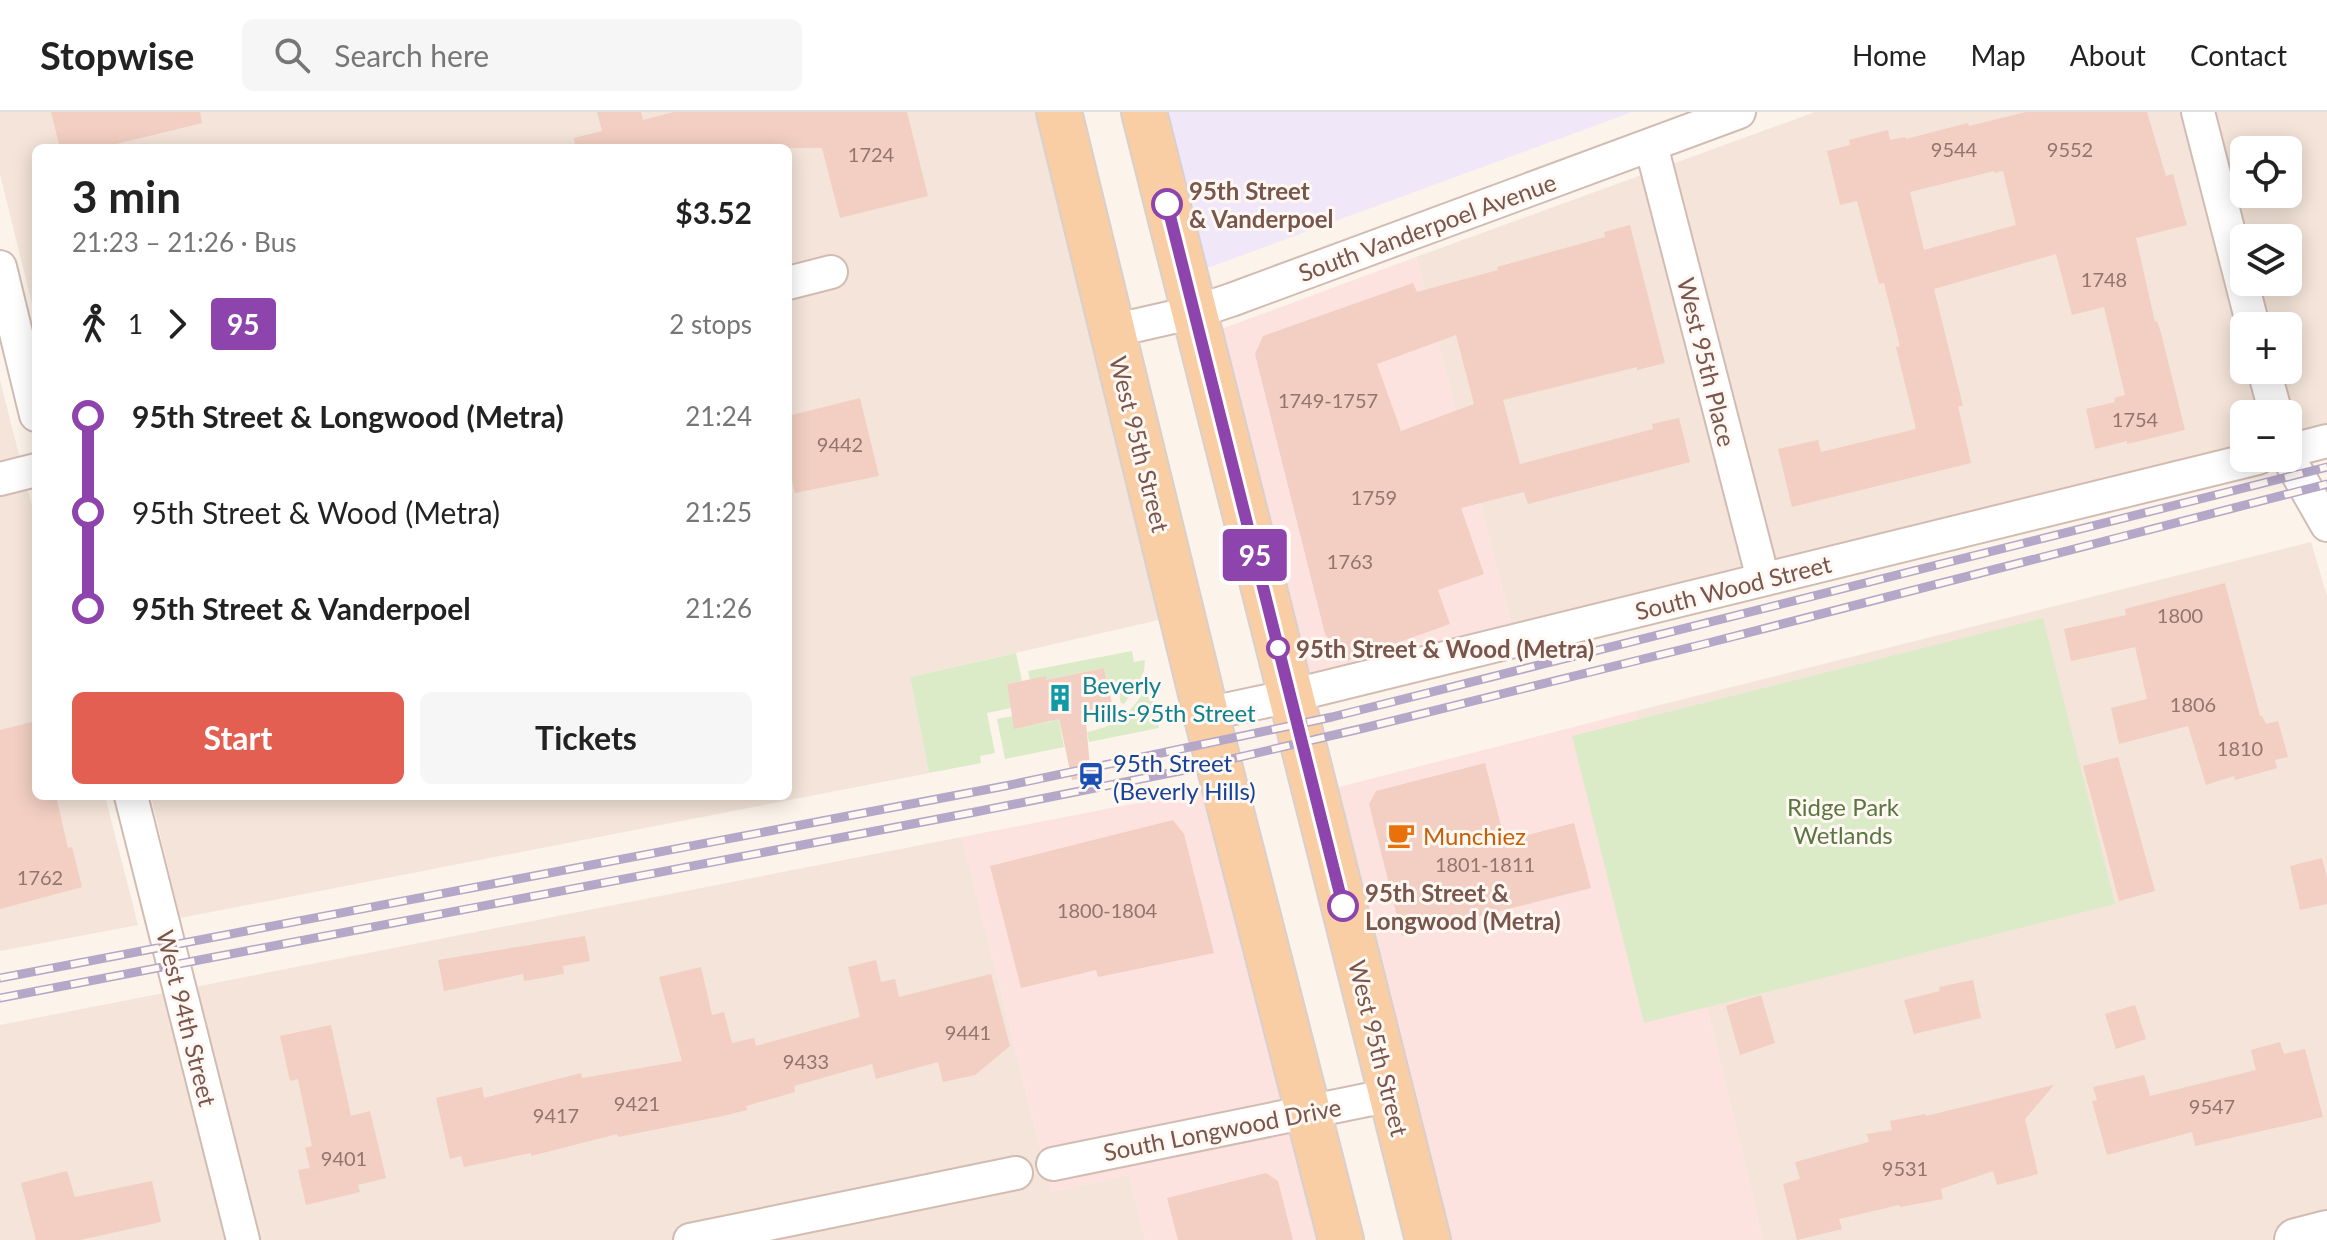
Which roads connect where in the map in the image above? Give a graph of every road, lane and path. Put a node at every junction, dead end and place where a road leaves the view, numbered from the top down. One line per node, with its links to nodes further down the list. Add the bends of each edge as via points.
1 (1059, 112): 11 (main road, West 95th Street)
2 (1144, 112): 9 (main road, West 95th Street)
3 (1739, 112): 5 (street, South Vanderpoel Avenue)
4 (2198, 112): 10 (street)
5 (1651, 145): 9 (street, South Vanderpoel Avenue); 20 (street, West 95th Place)
6 (0, 267): 12 (street)
7 (831, 272): 8 (street)
8 (792, 282)
9 (1195, 312): 11 (street, South Vanderpoel Avenue); 21 (main road, West 95th Street)
10 (2249, 312)
11 (1112, 331): 22 (main road, West 95th Street)
12 (32, 399)
13 (2327, 441): 14 (street)
14 (2302, 447)
15 (2230, 465): 20 (street, South Wood Street)
16 (32, 471): 18 (street)
17 (2297, 472): 19 (street)
18 (0, 479)
19 (2327, 525)
20 (1763, 579): 21 (street, South Wood Street)
21 (1290, 696): 22 (street, South Wood Street); 24 (main road, West 95th Street)
22 (1206, 714): 25 (main road, West 95th Street)
23 (132, 800): 29 (street, West 94th Street)
24 (1391, 1095): 25 (street, South Longwood Drive); 32 (main road, West 95th Street)
25 (1307, 1112): 26 (street, South Longwood Drive); 31 (main road, West 95th Street)
26 (1053, 1164)
27 (1016, 1173): 30 (street)
28 (2327, 1232): 33 (street)
29 (243, 1240)
30 (690, 1240)
31 (1341, 1240)
32 (1428, 1240)
33 (2296, 1240)

